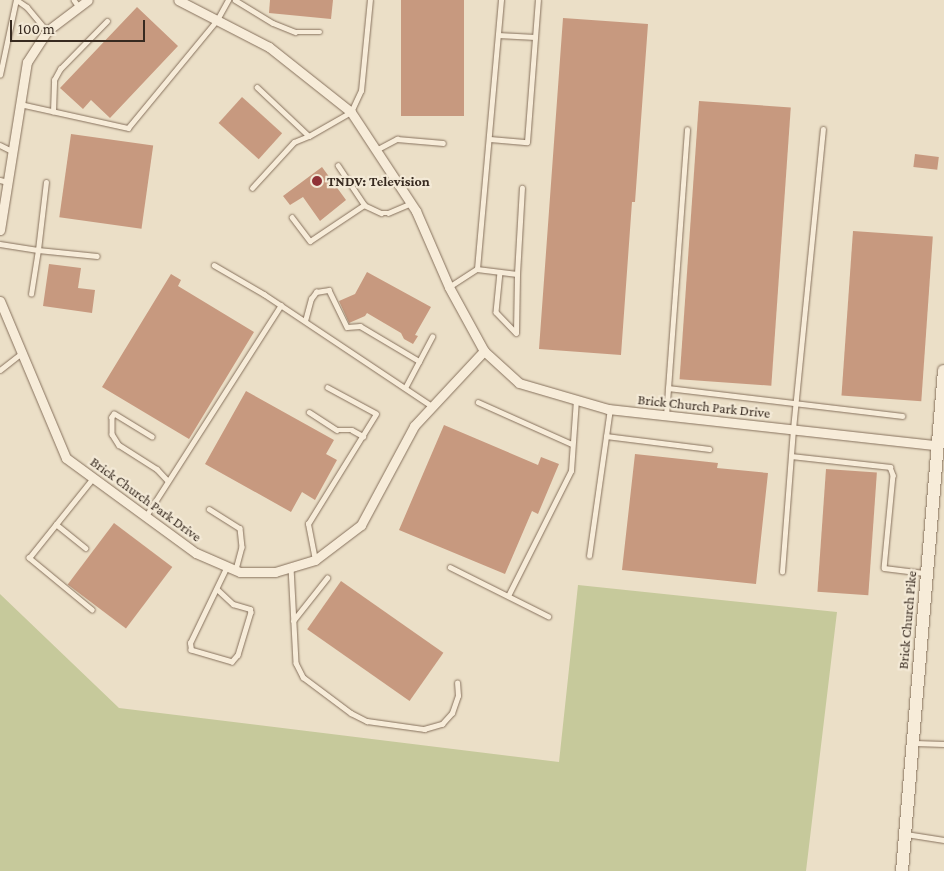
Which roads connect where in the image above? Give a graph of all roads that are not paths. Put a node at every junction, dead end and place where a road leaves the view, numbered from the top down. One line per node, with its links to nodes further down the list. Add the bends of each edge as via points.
1 (16, 0): 13 (lane, via 27,7); 17 (lane)
2 (88, 0): 9 (street)
3 (178, 0): 10 (street, Brick Church Park Drive)
4 (228, 0): 11 (lane)
5 (234, 0): 14 (lane, via 295,32)
6 (370, 0): 21 (lane, via 362,91)
7 (501, 0): 15 (lane)
8 (538, 0): 16 (lane)
9 (76, 3): 13 (street)
10 (194, 4): 11 (street, Brick Church Park Drive)
11 (217, 20): 20 (lane, via 128,128); 21 (street, Brick Church Park Drive, via 269,47)
12 (107, 21): 20 (lane, via 57,74)
13 (48, 31): 19 (street, via 27,62)
14 (320, 32)
15 (498, 35): 16 (lane); 25 (lane)
16 (535, 37): 25 (lane, via 527,142)
17 (0, 75)
18 (256, 87): 24 (lane)
19 (20, 104): 20 (lane); 29 (street)
20 (53, 112)
21 (351, 112): 24 (lane); 28 (street, Brick Church Park Drive)
22 (687, 130): 59 (lane)
23 (823, 130): 62 (lane)
24 (309, 136): 33 (lane, via 294,142)
25 (490, 139): 43 (lane)
26 (443, 143): 28 (lane, via 396,139)
27 (0, 145): 29 (lane)
28 (376, 150): 35 (street, Brick Church Park Drive)
29 (12, 151): 31 (street)
30 (338, 166): 36 (lane)
31 (4, 181): 38 (street)
32 (46, 182): 40 (lane)
33 (252, 188)
34 (522, 188): 45 (lane)
35 (411, 203): 36 (lane, via 388,213); 46 (street, Brick Church Park Drive)
36 (364, 205): 37 (lane, via 310,241)
37 (292, 217)
38 (0, 230)
39 (0, 244): 40 (lane)
40 (38, 250): 41 (lane); 47 (lane)
41 (97, 256)
42 (214, 265): 49 (lane)
43 (477, 269): 44 (lane); 46 (lane)
44 (500, 272): 45 (lane); 45 (lane, via 496,312 516,333)
45 (516, 274)
46 (449, 287): 52 (street, Brick Church Park Drive)
47 (31, 294)
48 (0, 301): 53 (street, Brick Church Park Drive)
49 (281, 305): 50 (lane); 78 (lane)
50 (305, 321): 54 (lane, via 316,292 328,290 348,327 360,326); 58 (lane)
51 (432, 337): 54 (lane)
52 (484, 351): 60 (street, Brick Church Park Drive, via 519,383); 63 (street, Brick Church Park Drive)
53 (22, 353): 55 (lane); 77 (street, Brick Church Park Drive, via 66,458)
54 (419, 361): 58 (lane)
55 (0, 370)
56 (944, 371): 73 (main road, Brick Church Pike)
57 (328, 388): 69 (lane, via 376,414)
58 (405, 388): 63 (lane)
59 (668, 388): 62 (lane); 66 (lane)
60 (576, 400): 64 (street, Brick Church Park Drive); 72 (lane)
61 (478, 402): 72 (lane)
62 (796, 403): 67 (lane); 68 (lane)
63 (432, 406): 84 (street, Brick Church Park Drive, via 414,426 361,525)
64 (610, 410): 66 (street, Brick Church Park Drive); 70 (lane)
65 (309, 412): 69 (lane, via 337,430 352,430)
66 (666, 416): 68 (street, Brick Church Park Drive)
67 (902, 416)
68 (793, 429): 73 (street, Brick Church Park Drive); 75 (lane)
69 (363, 436): 84 (lane, via 308,524)
70 (606, 436): 74 (lane); 83 (lane)
71 (152, 437): 78 (lane, via 114,414 112,417 112,434 119,445 157,469)
72 (572, 444): 93 (lane, via 571,471)
73 (936, 445): 76 (main road, Brick Church Pike)
74 (709, 449)
75 (791, 456): 89 (lane); 90 (lane, via 890,467 884,568)
76 (939, 470): 90 (main road, Brick Church Pike)
77 (94, 478): 80 (street, Brick Church Park Drive); 81 (lane)
78 (168, 481): 80 (lane)
79 (209, 509): 88 (lane, via 240,528 242,547)
80 (146, 516): 85 (street, Brick Church Park Drive, via 196,553)
81 (56, 524): 82 (lane); 94 (lane, via 29,558)
82 (86, 548)
83 (589, 556)
84 (315, 560): 86 (street, Brick Church Park Drive)
85 (227, 566): 88 (street, Brick Church Park Drive); 92 (lane)
86 (290, 567): 88 (street, Brick Church Park Drive, via 275,572); 96 (lane)
87 (450, 567): 93 (lane)
88 (236, 570)
89 (782, 572)
90 (926, 573): 98 (main road, Brick Church Pike)
91 (327, 578): 96 (lane)
92 (217, 590): 92 (lane, via 190,643 191,650 232,662 238,655 251,612 233,604)
93 (508, 596): 95 (lane)
94 (92, 610)
95 (548, 616)
96 (293, 621): 97 (lane, via 296,663 303,677 367,721 424,729 442,724 452,713 458,696)
97 (457, 683)
98 (911, 742): 99 (lane); 100 (main road, Brick Church Pike)
99 (944, 744)
100 (904, 834): 101 (lane); 102 (main road, Brick Church Pike)
101 (944, 840)
102 (902, 871)

